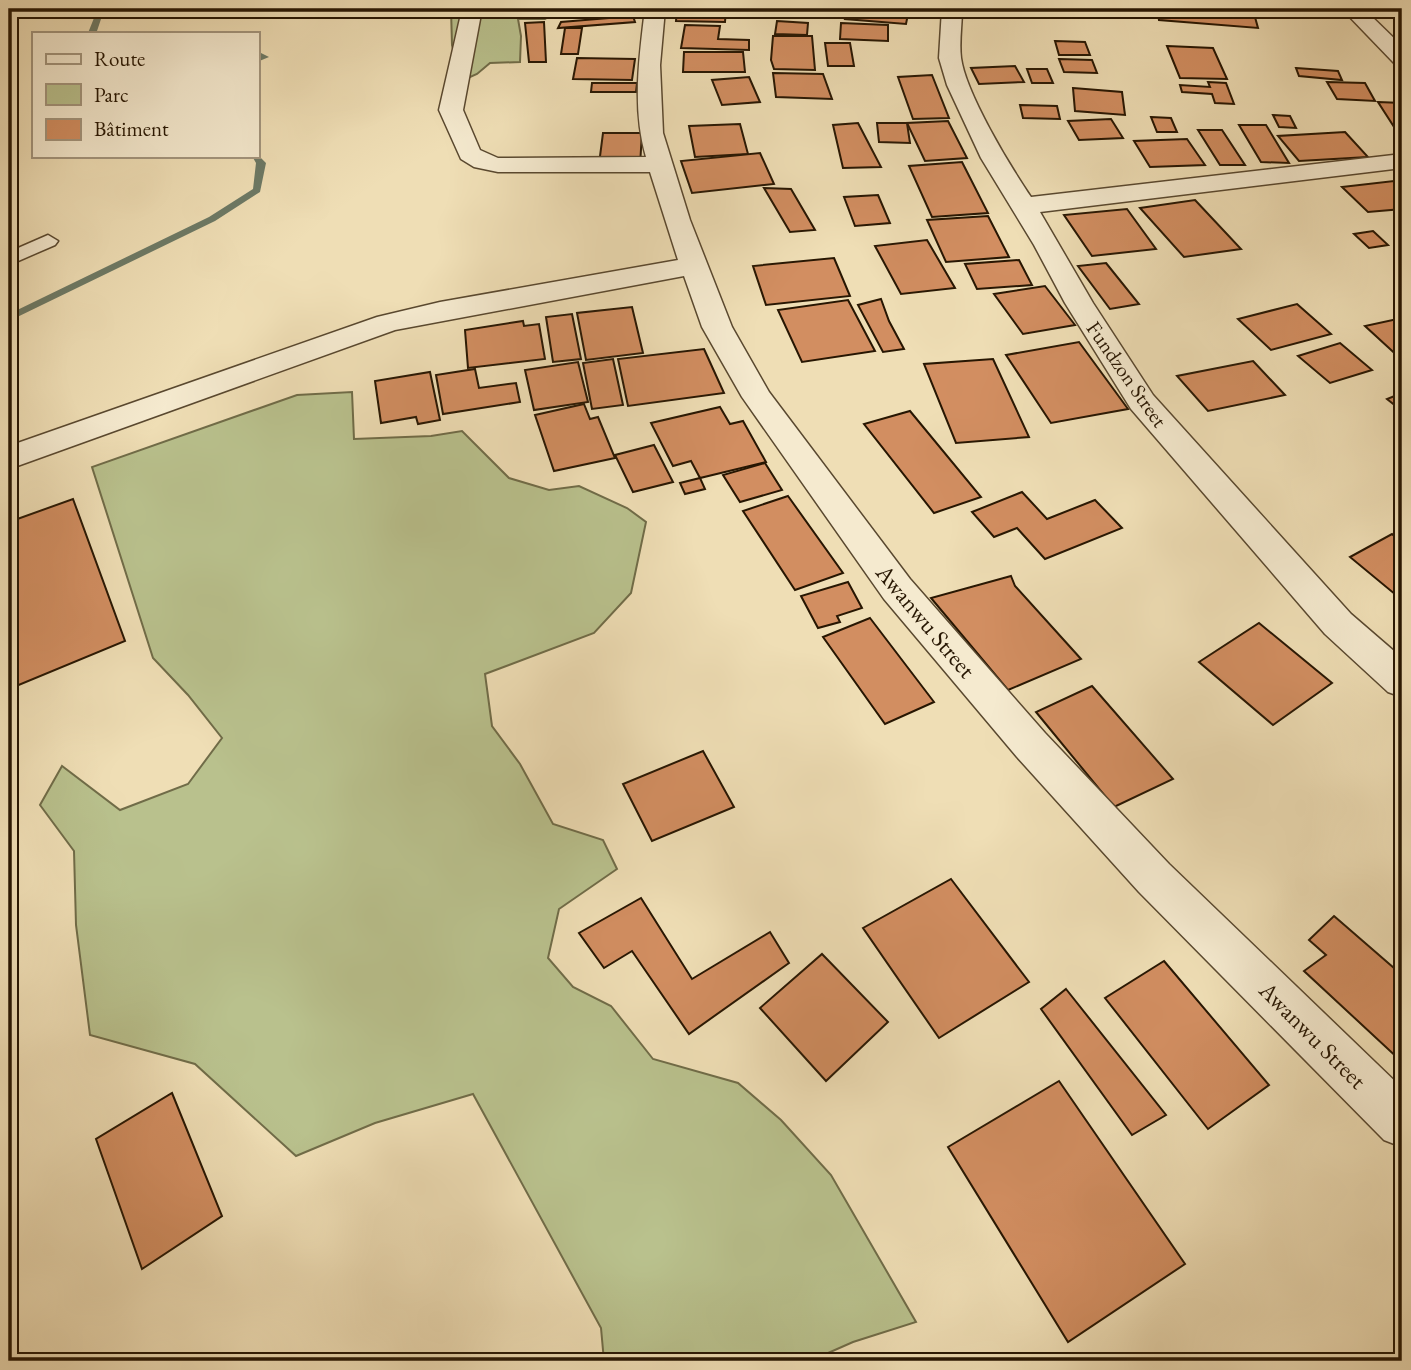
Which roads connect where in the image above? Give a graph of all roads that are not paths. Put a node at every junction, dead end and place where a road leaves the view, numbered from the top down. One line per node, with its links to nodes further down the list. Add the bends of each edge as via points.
1 (655, 9): 7 (street, Awanwu Street, via 649,104 651,132)
2 (952, 9): 8 (street, Fundzon Street, via 950,58 958,85 993,158)
3 (1352, 9): 5 (street)
4 (471, 14): 7 (street, via 451,110 470,154 498,164)
5 (1402, 58)
6 (1402, 161): 8 (street)
7 (661, 164): 11 (street, Awanwu Street)
8 (1023, 206): 13 (street, Fundzon Street, via 1142,402 1338,624)
9 (48, 241): 10 (lane)
10 (9, 259)
11 (694, 266): 12 (street, via 387,323); 14 (street, Awanwu Street, via 717,327 757,397 898,589 1031,745 1154,878)
12 (9, 458)
13 (1402, 681)
14 (1402, 1122)

